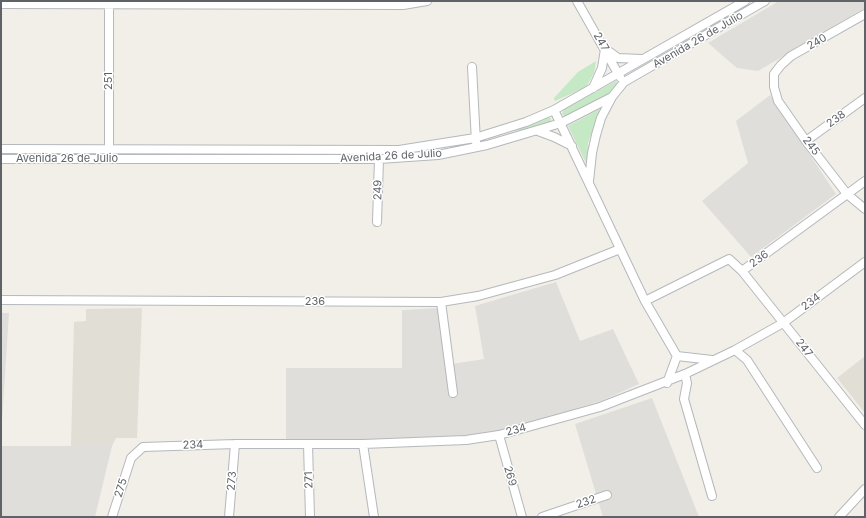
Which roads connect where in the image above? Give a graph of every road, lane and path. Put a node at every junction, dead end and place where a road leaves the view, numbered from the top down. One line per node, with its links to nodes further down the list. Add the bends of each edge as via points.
1 (427, 1): 7 (street, via 402,5)
2 (577, 1): 9 (street, 247)
3 (745, 1): 10 (street, Avenida 26 de Julio)
4 (762, 2): 14 (street, Avenida 26 de Julio)
5 (63, 3): 6 (street); 7 (street)
6 (1, 4)
7 (109, 5): 24 (street, 251)
8 (865, 14): 13 (street, 240, via 791,56)
9 (605, 49): 10 (street, via 618,58); 12 (street, 247); 15 (street, via 602,68)
10 (644, 58): 12 (street, Avenida 26 de Julio)
11 (472, 67): 22 (street)
12 (618, 73): 14 (street, 247); 15 (street, Avenida 26 de Julio)
13 (774, 74): 21 (street, 245, via 778,101)
14 (624, 82): 16 (street, Avenida 26 de Julio)
15 (592, 90): 18 (street, Avenida 26 de Julio)
16 (612, 97): 19 (street, Avenida 26 de Julio); 30 (street, via 596,135)
17 (865, 98): 21 (street, 238)
18 (554, 110): 19 (street); 22 (street, Avenida 26 de Julio)
19 (561, 124): 20 (street, Avenida 26 de Julio); 23 (street)
20 (538, 131): 22 (street, Avenida 26 de Julio); 23 (street)
21 (806, 141): 31 (street, 245)
22 (476, 143): 24 (street, Avenida 26 de Julio, via 399,150); 28 (street, Avenida 26 de Julio, via 438,155)
23 (572, 146): 30 (street)
24 (109, 149): 25 (street, Avenida 26 de Julio); 26 (street, 251)
25 (1, 150)
26 (109, 158): 27 (street, Avenida 26 de Julio); 28 (street, Avenida 26 de Julio)
27 (1, 159)
28 (379, 159): 33 (street, 249)
29 (865, 181): 31 (street, 236)
30 (589, 182): 34 (street)
31 (847, 194): 32 (street, 245); 36 (street, 236)
32 (865, 209)
33 (377, 222)
34 (620, 249): 38 (street); 39 (street, 236, via 555,275 478,296)
35 (865, 262): 40 (street, 234)
36 (742, 271): 38 (street, 236, via 729,259); 40 (street, 247)
37 (1, 300): 39 (street, 236)
38 (646, 300): 42 (street)
39 (441, 302): 46 (street)
40 (783, 323): 41 (street, 234); 47 (street, 247)
41 (735, 350): 43 (street, 234); 53 (street, via 747,360)
42 (677, 356): 43 (street); 45 (street)
43 (713, 361): 44 (street, 234)
44 (685, 374): 45 (street, 234); 56 (street, via 687,383 684,399)
45 (667, 383): 48 (street, 234, via 600,407)
46 (453, 393)
47 (865, 425)
48 (499, 435): 51 (street, 234, via 466,440); 61 (street, 269)
49 (235, 444): 50 (street, 234); 52 (street, 234, via 143,447); 58 (street, 273)
50 (308, 444): 51 (street, 234); 59 (street, 271)
51 (363, 444): 60 (street)
52 (131, 458): 57 (street, 275)
53 (818, 468)
54 (865, 489): 63 (street)
55 (607, 495): 62 (street, 232)
56 (712, 496)
57 (112, 517)
58 (229, 517)
59 (310, 517)
60 (374, 517)
61 (522, 517)
62 (542, 517)
63 (839, 517)

